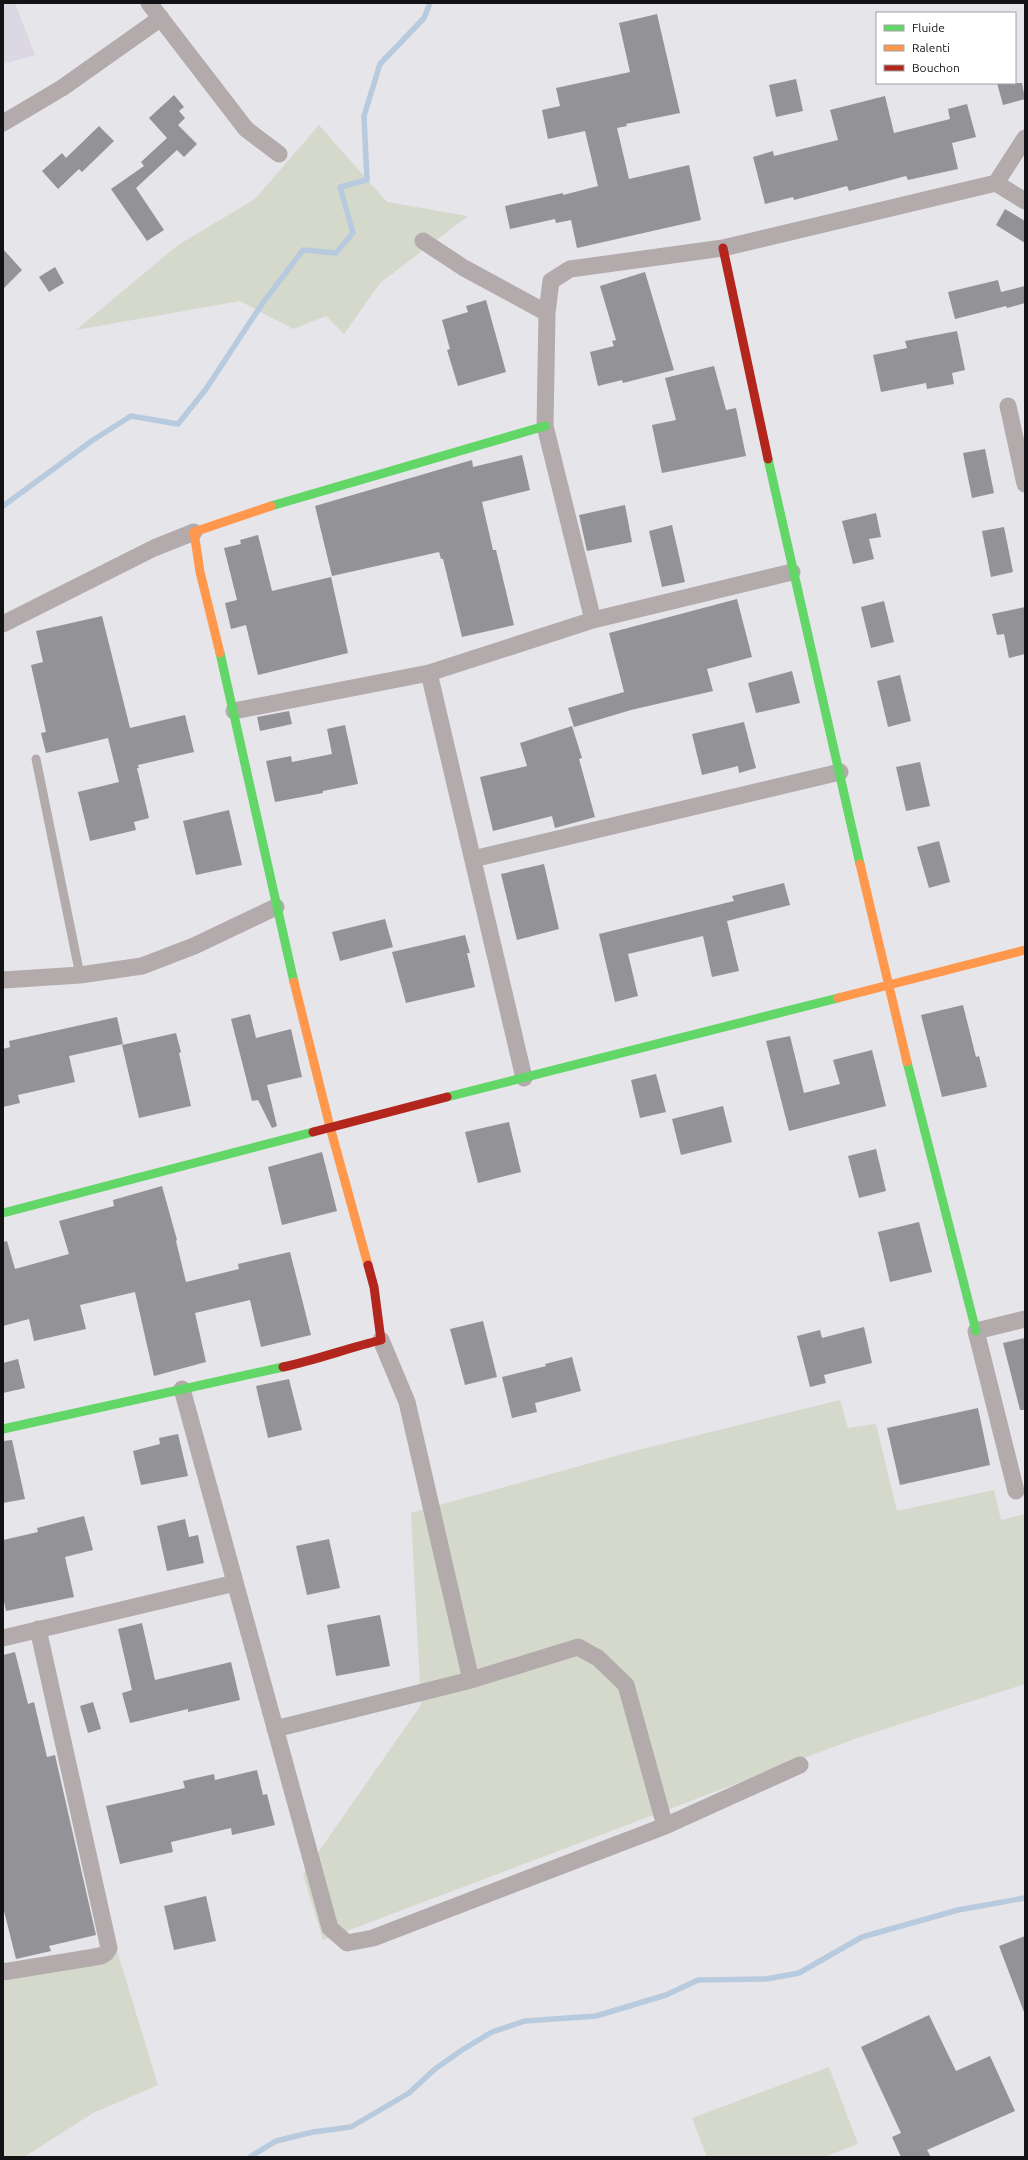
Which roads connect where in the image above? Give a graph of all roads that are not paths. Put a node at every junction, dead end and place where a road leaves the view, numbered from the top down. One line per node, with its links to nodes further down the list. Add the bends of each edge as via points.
1 (149, 3): 2 (street)
2 (161, 18): 3 (street, via 62,88); 5 (street, via 246,129)
3 (3, 122)
4 (1025, 138): 6 (street)
5 (279, 154)
6 (996, 183): 7 (street); 9 (street)
7 (1025, 201)
8 (423, 241): 10 (street, via 464,268)
9 (723, 248): 10 (street, via 570,269 551,281); 15 (street)
10 (547, 313): 12 (street)
11 (1008, 406): 13 (street)
12 (545, 426): 14 (street, via 273,505); 16 (street)
13 (1025, 484)
14 (194, 532): 17 (street, via 154,548); 19 (street, via 200,572)
15 (792, 572): 16 (street); 21 (street)
16 (593, 620): 18 (street)
17 (3, 624)
18 (429, 673): 19 (street); 22 (street)
19 (234, 711): 23 (street)
20 (36, 759): 25 (lane)
21 (840, 772): 22 (street); 27 (street)
22 (473, 859): 28 (street)
23 (276, 907): 25 (street, via 194,946 142,966); 29 (street)
24 (1025, 950): 27 (street)
25 (80, 975): 26 (street)
26 (3, 980)
27 (888, 986): 28 (street); 32 (street)
28 (524, 1078): 29 (street)
29 (330, 1127): 30 (street); 33 (street, via 374,1287)
30 (3, 1213)
31 (1025, 1319): 32 (street)
32 (976, 1331): 36 (street)
33 (381, 1340): 34 (street, via 343,1349 316,1360); 40 (street, via 407,1402)
34 (182, 1389): 35 (street); 37 (street)
35 (3, 1428)
36 (1016, 1491)
37 (235, 1584): 38 (street); 41 (street)
38 (38, 1629): 39 (street); 44 (street, via 109,1948 106,1954 101,1956)
39 (3, 1638)
40 (471, 1680): 41 (street); 43 (street, via 578,1647 598,1658 626,1685)
41 (275, 1729): 43 (street, via 330,1928 347,1943 373,1938)
42 (800, 1766): 43 (street)
43 (665, 1826)
44 (3, 1972)

